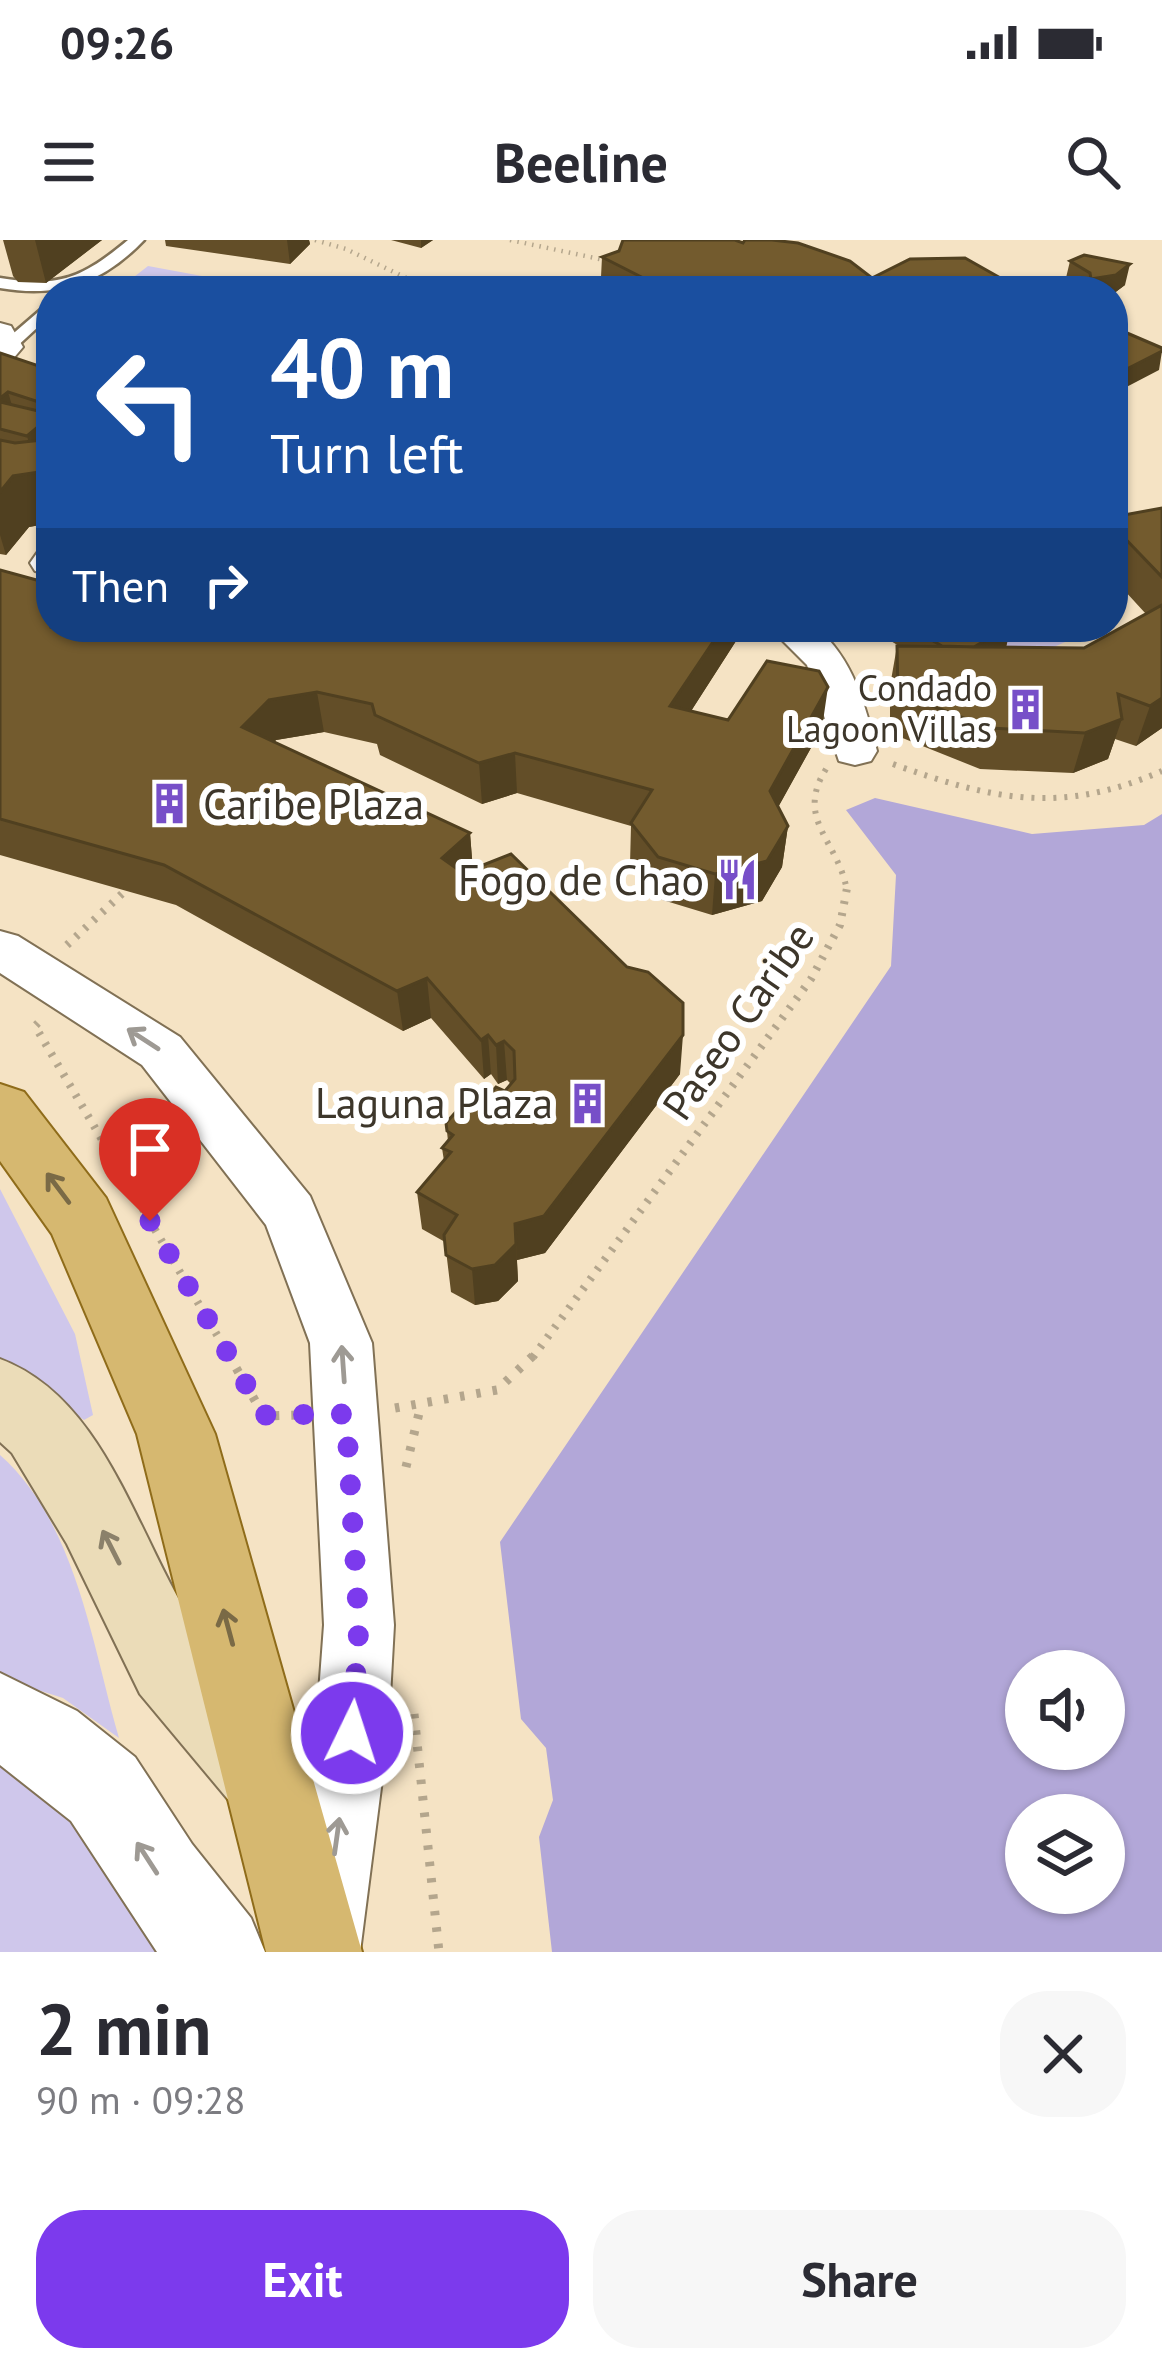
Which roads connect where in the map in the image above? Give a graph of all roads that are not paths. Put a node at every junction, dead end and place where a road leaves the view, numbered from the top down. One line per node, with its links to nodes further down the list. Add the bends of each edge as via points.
1 (137, 240): 2 (lane)
2 (95, 276)
3 (0, 283): 4 (lane)
4 (36, 287)
5 (36, 322): 6 (lane)
6 (5, 355)
7 (806, 642): 8 (street, via 839,686)
8 (855, 751)
9 (0, 950): 15 (street, one-way to 9, via 352,1733 359,1625 341,1343 290,1213 161,1051 69,969)
10 (0, 1110): 13 (main road, one-way to 10, via 176,1434 81,1219)
11 (0, 1393): 13 (main road, one-way to 11, via 170,1664 96,1517 39,1428)
12 (0, 1717): 14 (street, one-way to 12, via 103,1789)
13 (270, 1781): 15 (main road)
14 (217, 1952)
15 (317, 1952)

